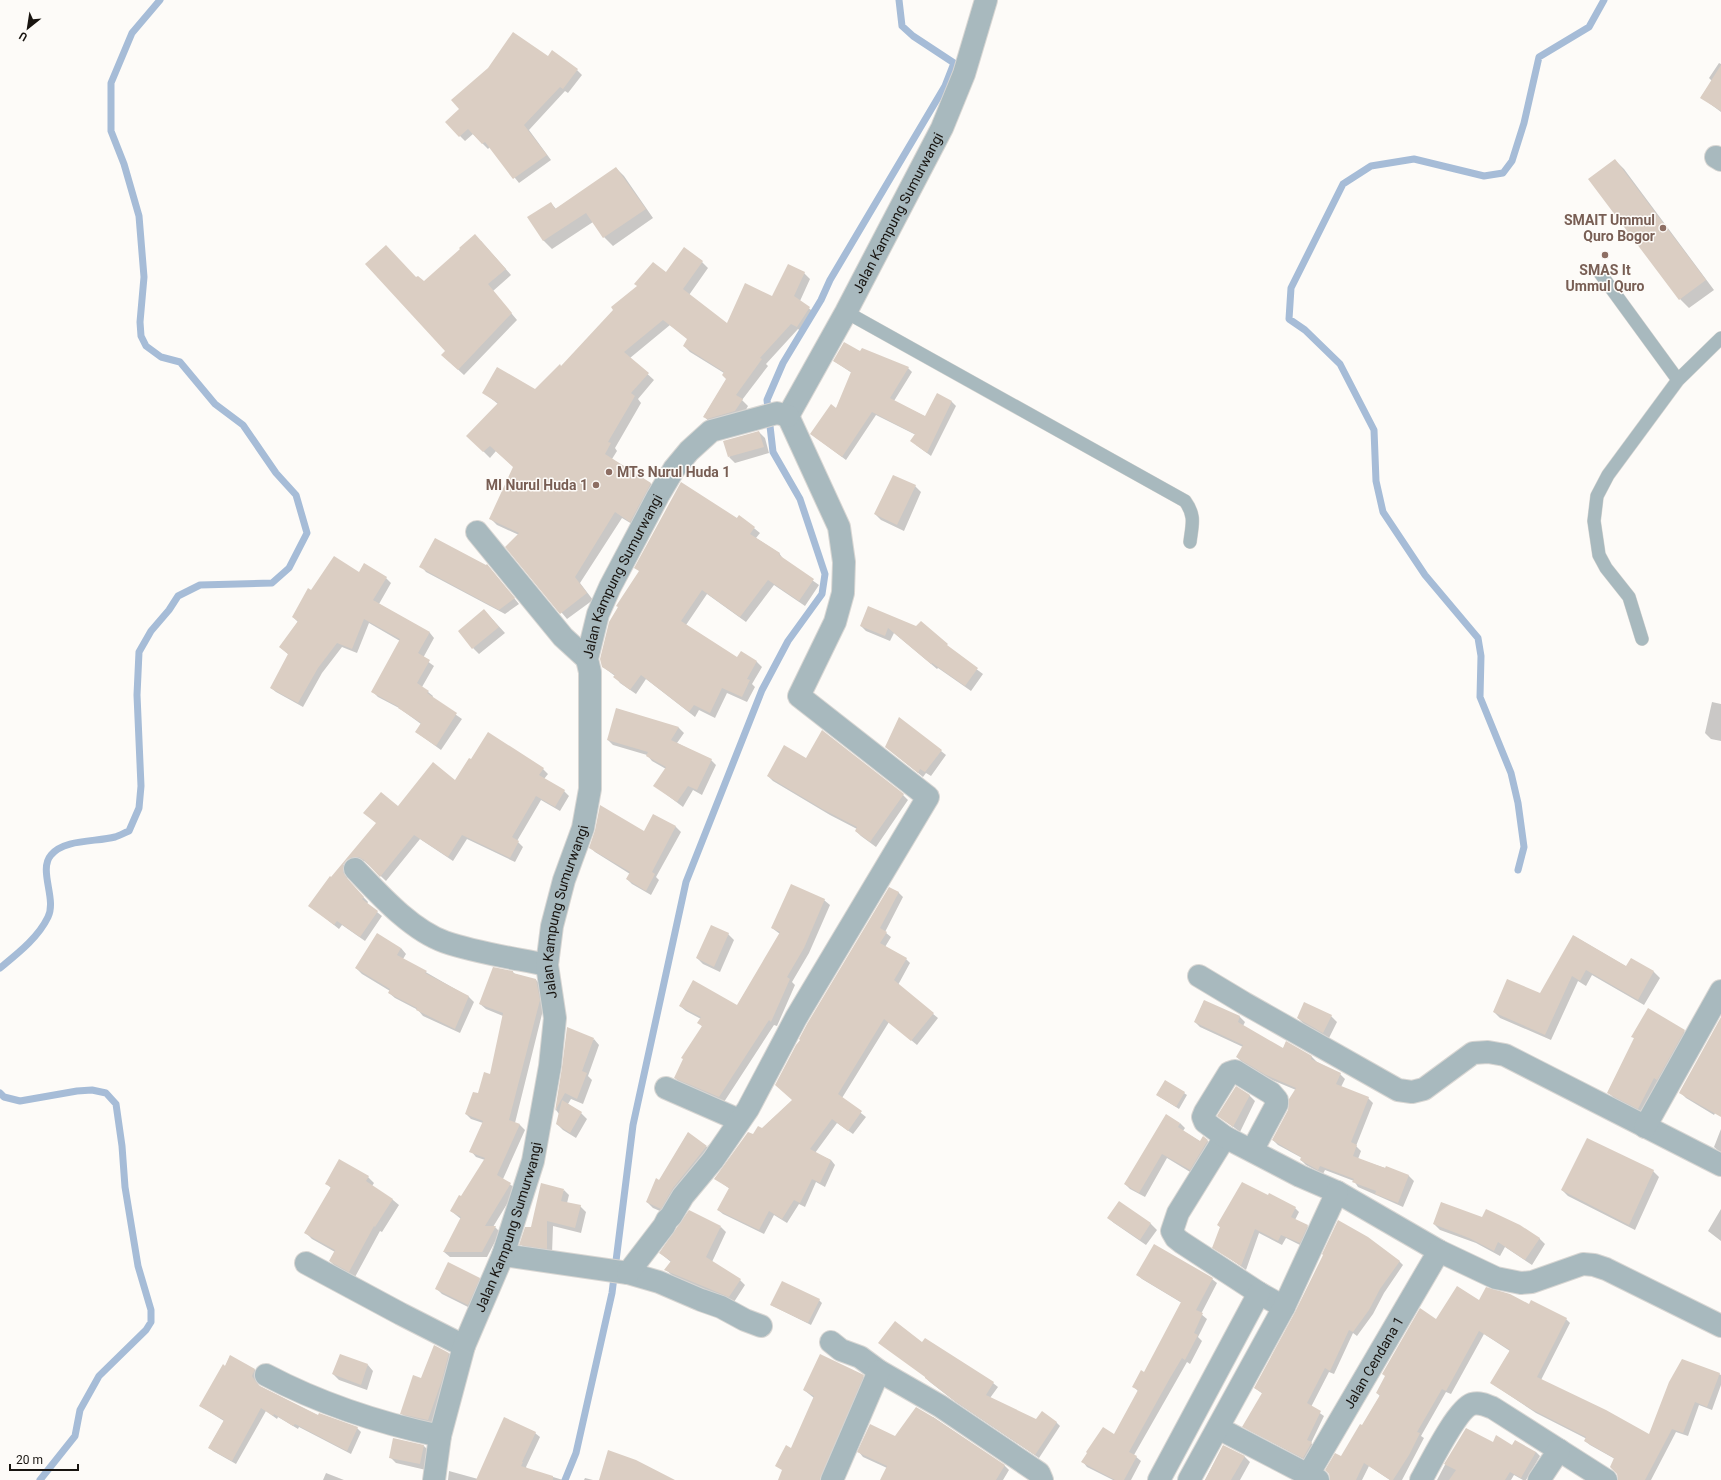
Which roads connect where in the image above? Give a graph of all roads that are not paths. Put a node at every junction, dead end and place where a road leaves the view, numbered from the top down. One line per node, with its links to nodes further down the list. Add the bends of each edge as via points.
1 (986, 0): 3 (street, Jalan Kampung Sumurwangi, via 964,74 942,128)
2 (1600, 273): 5 (lane)
3 (846, 312): 6 (street, Jalan Kampung Sumurwangi); 8 (lane, via 1185,501 1193,517)
4 (1721, 338): 5 (lane)
5 (1678, 380): 9 (lane, via 1608,475 1595,505 1594,521 1599,555 1629,597)
6 (782, 414): 10 (street, Jalan Kampung Sumurwangi, via 748,420 711,431 674,469 610,587 598,614); 16 (street, via 839,527 844,562 843,593 835,622 799,696 928,797 796,1018 748,1109)
7 (477, 532): 10 (street, via 563,637)
8 (1190, 542)
9 (1642, 639)
10 (587, 659): 12 (street, Jalan Kampung Sumurwangi, via 590,672 590,789 583,828 564,880 552,926)
11 (355, 869): 12 (street, via 389,905 422,930 444,942)
12 (547, 965): 23 (street, Jalan Kampung Sumurwangi, via 555,1018 550,1066 533,1161)
13 (1199, 976): 17 (street, via 1398,1090 1412,1092 1424,1089 1473,1053 1488,1052 1505,1055)
14 (1721, 992): 17 (street)
15 (666, 1088): 16 (street)
16 (739, 1120): 25 (street, via 664,1226)
17 (1645, 1127): 20 (street)
18 (1225, 1137): 19 (street); 19 (street, via 1205,1122 1203,1117 1228,1073 1236,1071 1271,1093 1277,1100); 26 (street, via 1178,1213 1172,1231 1181,1242)
19 (1252, 1151): 21 (street)
20 (1721, 1165)
21 (1337, 1192): 22 (street); 27 (street)
22 (1439, 1250): 29 (street, via 1496,1278 1521,1284 1583,1264 1594,1265); 39 (street, Jalan Cendana 1)
23 (503, 1255): 25 (street); 31 (street, Jalan Kampung Sumurwangi)
24 (306, 1263): 31 (street)
25 (617, 1272): 28 (street, via 659,1282)
26 (1259, 1293): 27 (street); 37 (street)
27 (1284, 1307): 34 (street)
28 (761, 1326)
29 (1721, 1326)
30 (831, 1342): 32 (street, via 842,1350 860,1357)
31 (464, 1346): 35 (street, Jalan Kampung Sumurwangi)
32 (879, 1371): 38 (street); 41 (street, via 940,1406 1039,1473)
33 (266, 1375): 35 (street, via 348,1412 397,1427)
34 (1218, 1428): 39 (street); 42 (street)
35 (440, 1436): 40 (street, Jalan Kampung Sumurwangi)
36 (1559, 1450): 43 (street, via 1493,1408 1482,1403 1472,1404 1458,1417); 44 (street); 45 (street)
37 (1162, 1474): 42 (street)
38 (838, 1478)
39 (1310, 1478)
40 (434, 1480)
41 (1042, 1480)
42 (1189, 1480)
43 (1421, 1480)
44 (1538, 1480)
45 (1606, 1480)

